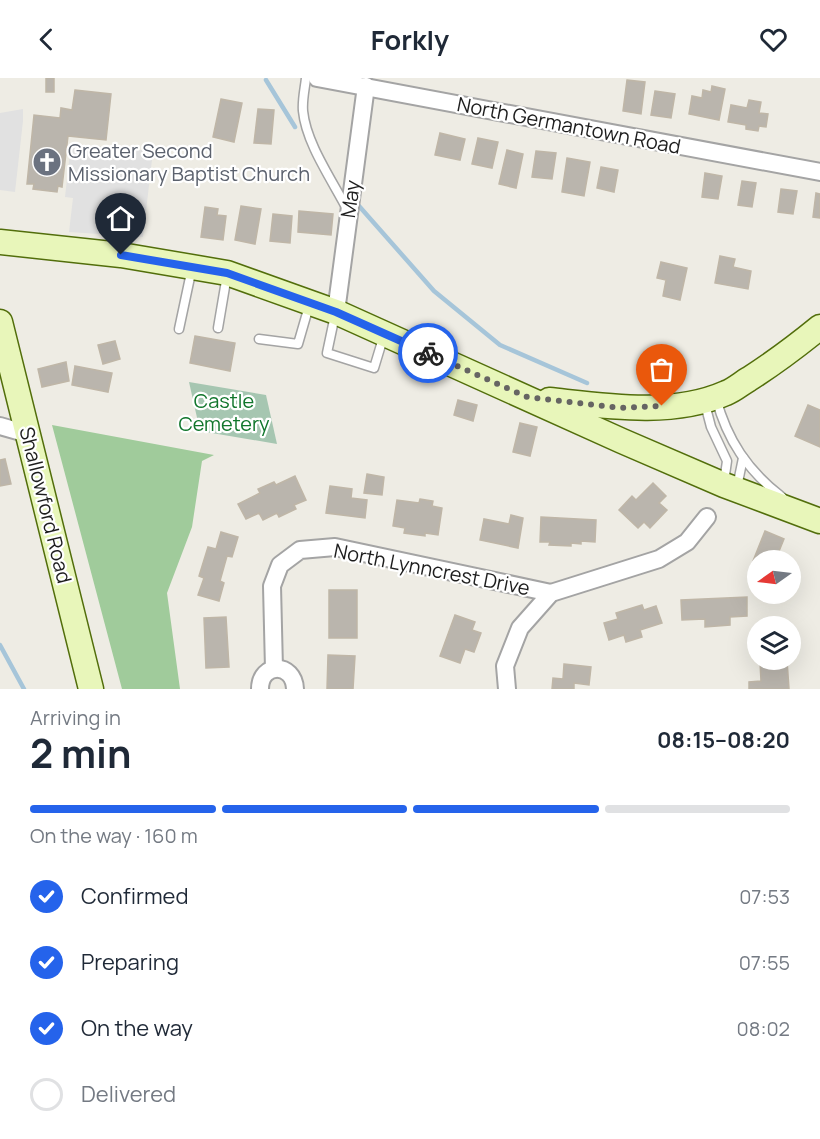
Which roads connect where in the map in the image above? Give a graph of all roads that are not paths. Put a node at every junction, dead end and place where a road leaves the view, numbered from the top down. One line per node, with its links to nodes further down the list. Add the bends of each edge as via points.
1 (306, 78): 5 (lane, via 306,125)
2 (317, 78): 3 (street, North Germantown Road)
3 (366, 86): 4 (street, North Germantown Road); 5 (street, May)
4 (820, 172)
5 (348, 212): 10 (street, May)
6 (0, 242): 7 (main road)
7 (192, 267): 8 (main road); 14 (lane)
8 (227, 273): 9 (main road); 12 (lane)
9 (310, 302): 10 (main road); 16 (lane, via 298,344)
10 (336, 312): 15 (main road); 15 (lane, via 327,354 374,368)
11 (0, 322): 20 (main road, Shallowford Road)
12 (218, 327)
13 (820, 327): 18 (main road, via 764,369 727,393)
14 (179, 329)
15 (384, 333): 17 (main road)
16 (259, 339)
17 (527, 397): 18 (main road, via 620,408 683,405); 22 (main road)
18 (710, 399): 21 (lane); 22 (lane, via 711,427 727,461)
19 (0, 426): 20 (street)
20 (28, 434): 27 (main road, Shallowford Road)
21 (743, 459): 22 (lane); 24 (lane, via 762,480)
22 (730, 487): 24 (main road)
23 (707, 517): 25 (street, via 687,542 658,559)
24 (813, 518)
25 (551, 592): 26 (street, North Lynncrest Drive, via 335,547 300,550 280,565 272,586); 30 (street, via 520,628 505,666)
26 (274, 669): 28 (street, via 261,679); 29 (street, via 288,672)
27 (91, 689)
28 (260, 689)
29 (295, 689)
30 (507, 689)

